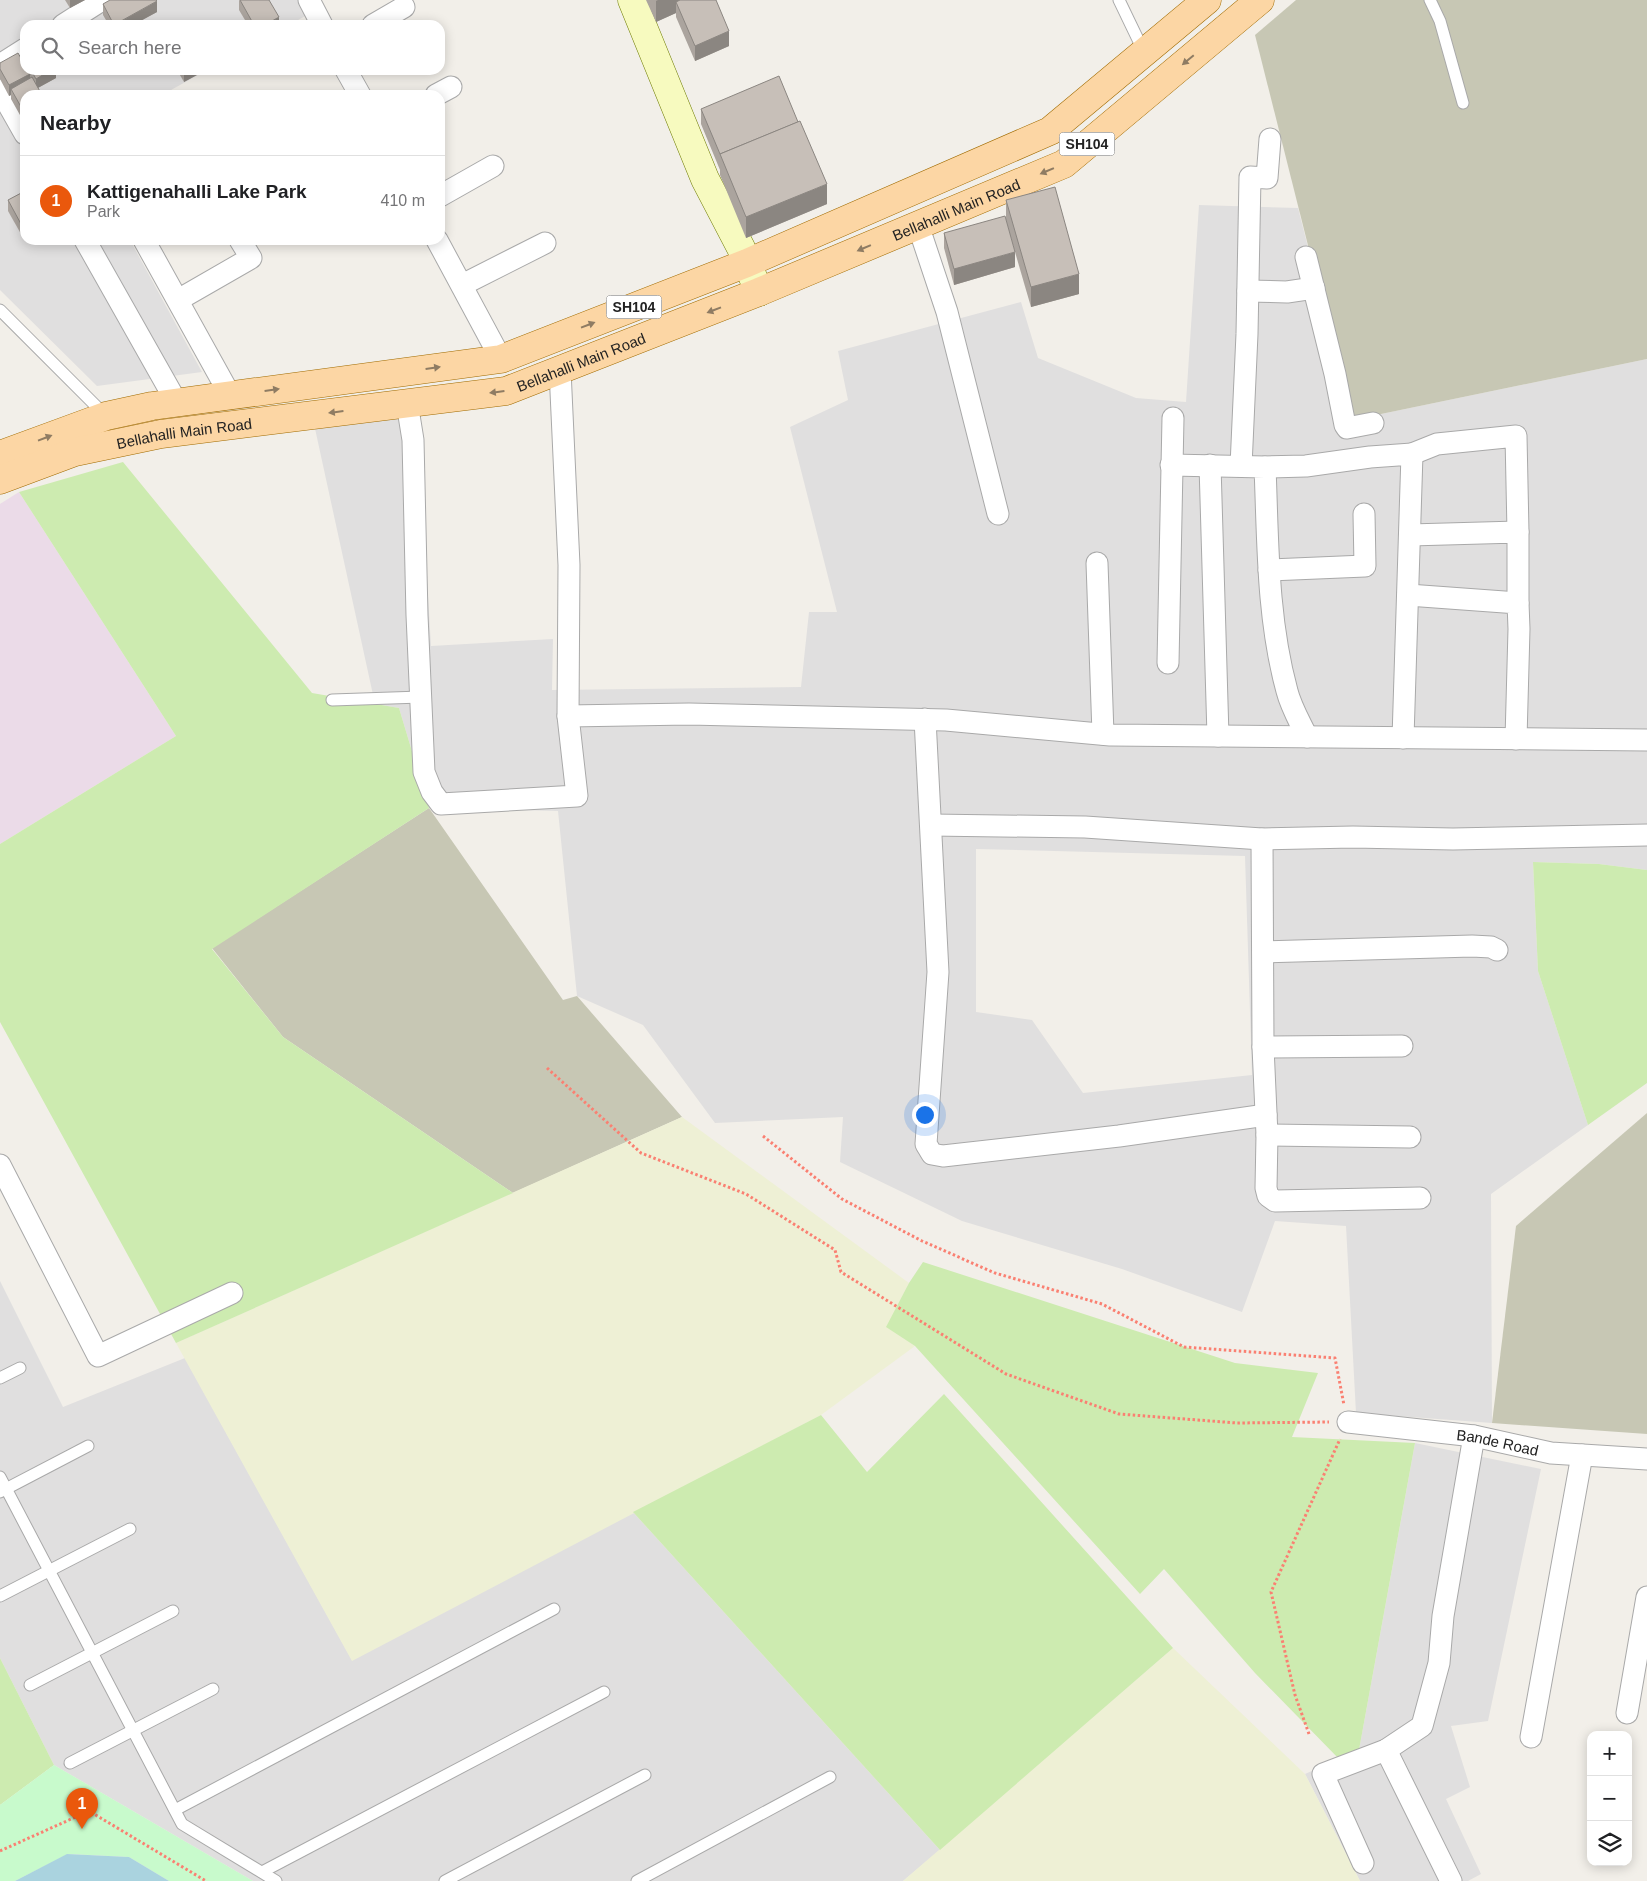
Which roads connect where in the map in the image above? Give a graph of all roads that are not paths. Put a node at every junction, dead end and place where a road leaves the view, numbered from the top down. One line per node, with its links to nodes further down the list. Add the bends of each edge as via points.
1 (102, 0): 9 (street)
2 (309, 0): 10 (street)
3 (632, 0): 30 (street, via 705,179)
4 (1120, 0): 13 (lane)
5 (1207, 0): 13 (main road, Bellahalli Main Road / SH104)
6 (1260, 0): 23 (main road, Bellahalli Main Road / SH104, one-way to 23, via 1064,164)
7 (1430, 0): 18 (lane, via 1440,21)
8 (404, 7): 11 (street)
9 (71, 20)
10 (319, 20)
11 (382, 20)
12 (20, 52): 14 (street)
13 (1144, 52): 30 (main road, Bellahalli Main Road / SH104, via 1050,131)
14 (0, 65)
15 (349, 75): 17 (street)
16 (0, 90): 19 (street)
17 (357, 90)
18 (1463, 103)
19 (20, 125)
20 (1270, 139): 34 (street, via 1266,186 1250,177)
21 (492, 166): 22 (street)
22 (445, 193)
23 (918, 225): 33 (main road, Bellahalli Main Road / SH104, one-way to 33); 52 (street, via 947,312)
24 (545, 243): 31 (street)
25 (88, 245): 40 (street)
26 (147, 245): 35 (street)
27 (243, 245): 35 (street, via 251,258)
28 (441, 245): 31 (street)
29 (1306, 257): 32 (street)
30 (747, 263): 33 (street); 37 (main road, Bellahalli Main Road / SH104, one-way to 30)
31 (462, 285): 37 (street)
32 (1314, 288): 34 (street); 44 (street, via 1345,426)
33 (759, 292): 38 (main road, Bellahalli Main Road / SH104, one-way to 38)
34 (1248, 292): 49 (street)
35 (178, 300): 39 (street)
36 (0, 310): 42 (lane)
37 (501, 359): 39 (main road, Bellahalli Main Road / SH104, one-way to 37)
38 (560, 370): 41 (main road, Bellahalli Main Road / SH104, one-way to 41, via 506,390); 63 (street, via 570,565)
39 (230, 395): 40 (main road, Bellahalli Main Road / SH104)
40 (177, 403): 42 (main road, Bellahalli Main Road / SH104)
41 (407, 403): 51 (main road, Bellahalli Main Road / SH104, one-way to 51, via 161,434 75,452); 61 (street, via 413,440)
42 (106, 416): 46 (main road, Bellahalli Main Road / SH104, one-way to 42)
43 (1173, 418): 47 (street)
44 (1373, 423)
45 (1412, 454): 50 (street, via 1306,466); 54 (street, via 1437,444 1516,436); 55 (street)
46 (0, 456)
47 (1171, 464): 48 (street); 60 (street)
48 (1210, 465): 49 (street); 66 (street)
49 (1241, 466): 50 (street)
50 (1265, 467): 57 (street)
51 (0, 480)
52 (998, 514)
53 (1364, 514): 57 (street, via 1365,566)
54 (1518, 532): 55 (street); 59 (street)
55 (1410, 535): 58 (street)
56 (1097, 563): 65 (street)
57 (1269, 570): 67 (street, via 1276,640 1287,693)
58 (1408, 595): 59 (street); 68 (street)
59 (1518, 603): 69 (street)
60 (1168, 663)
61 (421, 697): 62 (lane); 63 (street, via 424,772 441,804 577,796)
62 (332, 700)
63 (568, 716): 64 (street, via 689,714)
64 (925, 720): 65 (street); 71 (street)
65 (1103, 734): 66 (street)
66 (1218, 736): 67 (street)
67 (1307, 737): 68 (street)
68 (1403, 738): 69 (street)
69 (1516, 739): 70 (street)
70 (1647, 740)
71 (931, 825): 73 (street, via 1085,827); 78 (street, via 938,972 926,1144 932,1154 943,1156 1119,1136)
72 (1647, 835): 73 (street)
73 (1262, 839): 75 (street)
74 (1497, 950): 75 (street, via 1472,946)
75 (1263, 952): 77 (street)
76 (1402, 1046): 77 (street)
77 (1263, 1047): 78 (street)
78 (1266, 1125): 79 (street); 81 (street, via 1266,1188 1268,1196 1275,1201)
79 (1410, 1137)
80 (0, 1165): 82 (street, via 98,1356)
81 (1420, 1198)
82 (232, 1292)
83 (20, 1368): 84 (lane)
84 (0, 1378)
85 (1348, 1422): 86 (street, Bande Road)
86 (1474, 1436): 88 (street, Bande Road, via 1551,1453); 106 (street, via 1443,1616 1439,1663 1422,1726)
87 (88, 1446): 91 (lane)
88 (1582, 1455): 89 (street, Bande Road); 105 (street)
89 (1647, 1460)
90 (0, 1477): 91 (lane)
91 (3, 1490): 93 (lane)
92 (130, 1529): 93 (lane)
93 (49, 1571): 94 (lane); 98 (lane)
94 (0, 1596)
95 (1647, 1596): 99 (street)
96 (554, 1609): 110 (lane)
97 (173, 1612): 98 (lane)
98 (92, 1653): 100 (lane); 104 (lane)
99 (1641, 1663): 103 (street)
100 (30, 1685)
101 (213, 1689): 104 (lane)
102 (604, 1692): 112 (lane)
103 (1627, 1713)
104 (133, 1731): 107 (lane); 110 (lane)
105 (1531, 1736)
106 (1386, 1750): 111 (street, via 1323,1774); 116 (street)
107 (70, 1763)
108 (645, 1775): 114 (lane)
109 (830, 1777): 115 (lane)
110 (175, 1810): 112 (lane, via 182,1824)
111 (1363, 1862)
112 (262, 1872): 113 (lane)
113 (276, 1881)
114 (445, 1881)
115 (637, 1881)
116 (1451, 1881)

